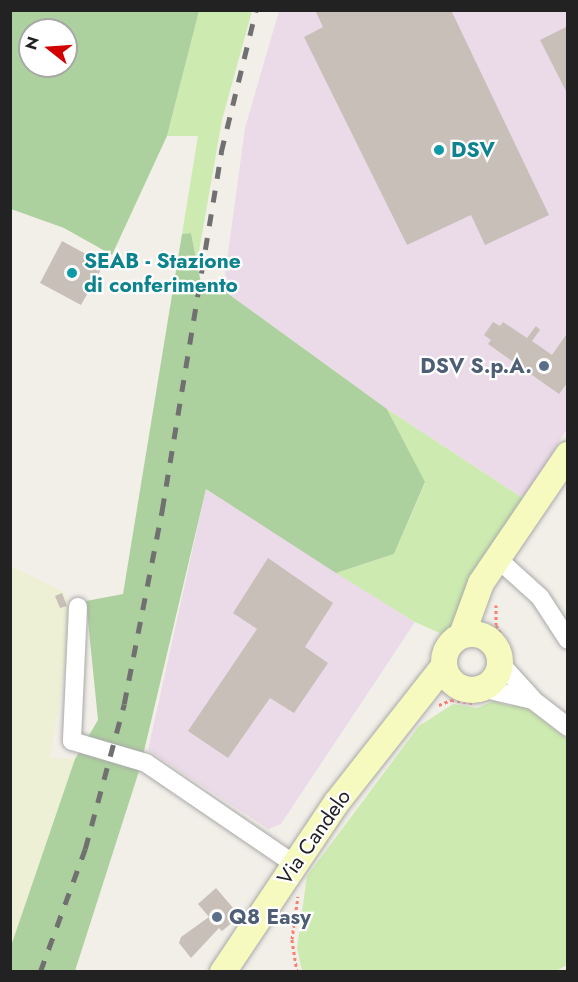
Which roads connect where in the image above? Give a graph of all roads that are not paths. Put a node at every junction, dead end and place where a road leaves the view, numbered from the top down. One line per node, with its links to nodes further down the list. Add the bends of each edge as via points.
1 (567, 455): 2 (street)
2 (499, 560): 4 (street, via 481,584); 5 (street, via 540,597); 6 (street, via 484,608 485,625)
3 (78, 607): 12 (street, via 72,741 146,763)
4 (462, 635): 6 (street, via 478,634); 7 (street, via 446,651)
5 (567, 640)
6 (496, 653): 8 (street, via 494,678); 9 (street)
7 (444, 666): 8 (street); 11 (street, Via Candelo, via 410,705)
8 (472, 693): 9 (street); 11 (street, Via Candelo, via 424,707)
9 (533, 700): 10 (street)
10 (567, 727)
11 (391, 736): 12 (street, Via Candelo, via 337,802)
12 (297, 876): 13 (street, Via Candelo)
13 (223, 972)

